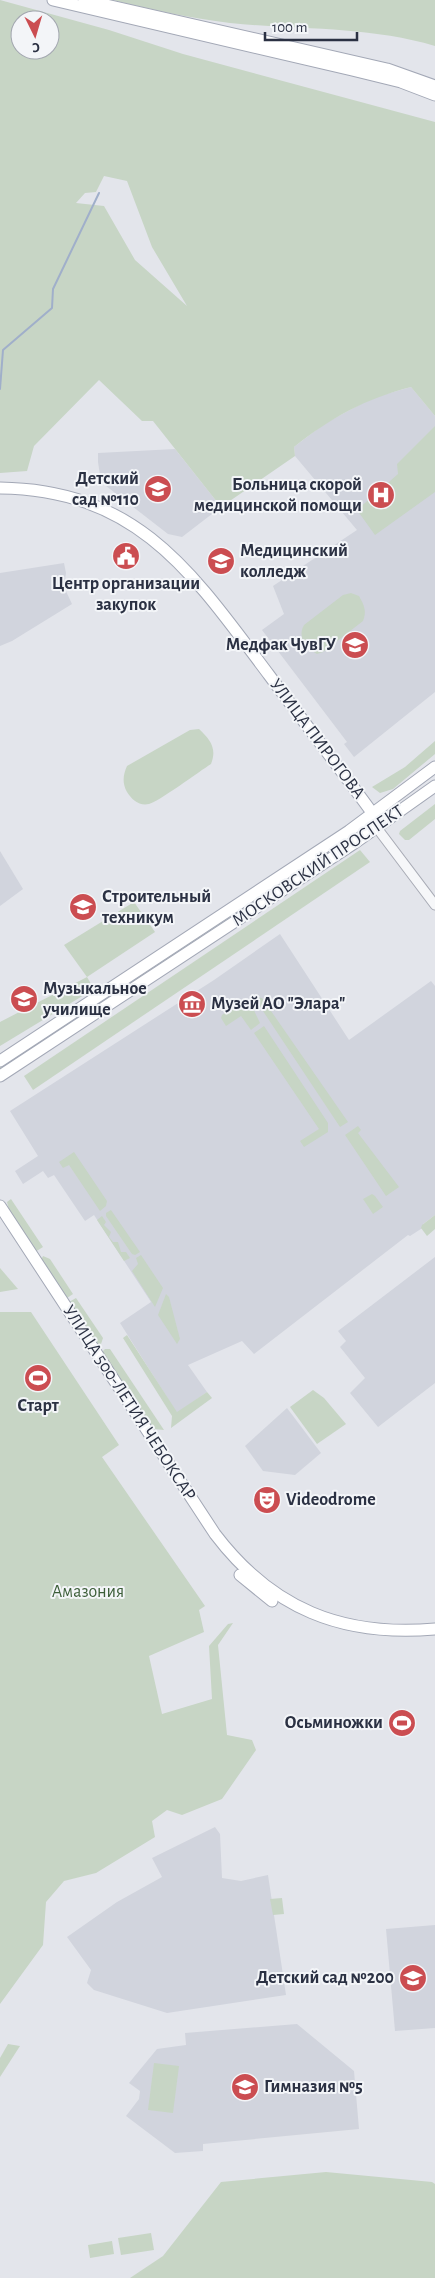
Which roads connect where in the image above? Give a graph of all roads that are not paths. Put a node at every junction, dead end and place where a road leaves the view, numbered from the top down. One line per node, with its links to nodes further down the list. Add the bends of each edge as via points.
1 (53, 0): 4 (main road, via 401,82)
2 (84, 0): 3 (main road, via 386,69)
3 (435, 86)
4 (435, 95)
5 (0, 488): 6 (main road, УЛИЦА ПИРОГОВА)
6 (12, 491): 7 (main road, УЛИЦА ПИРОГОВА); 10 (main road, УЛИЦА ПИРОГОВА, via 86,505 108,514 135,529 169,557 191,579 243,646)
7 (0, 494)
8 (435, 767): 10 (main road, МОСКОВСКИЙ ПРОСПЕКТ)
9 (435, 786): 11 (main road, МОСКОВСКИЙ ПРОСПЕКТ)
10 (370, 816): 11 (main road, УЛИЦА ПИРОГОВА); 13 (main road, МОСКОВСКИЙ ПРОСПЕКТ)
11 (377, 828): 12 (street); 14 (main road, МОСКОВСКИЙ ПРОСПЕКТ)
12 (435, 905)
13 (0, 1061)
14 (0, 1076)
15 (0, 1206): 17 (main road, УЛИЦА 500-ЛЕТИЯ ЧЕБОКСАР)
16 (1, 1220): 17 (main road, УЛИЦА 500-ЛЕТИЯ ЧЕБОКСАР)
17 (92, 1353): 19 (main road, УЛИЦА 500-ЛЕТИЯ ЧЕБОКСАР, via 230,1564 267,1594 317,1623 360,1633)
18 (435, 1629): 19 (main road)
19 (400, 1634): 20 (main road)
20 (435, 1634)

